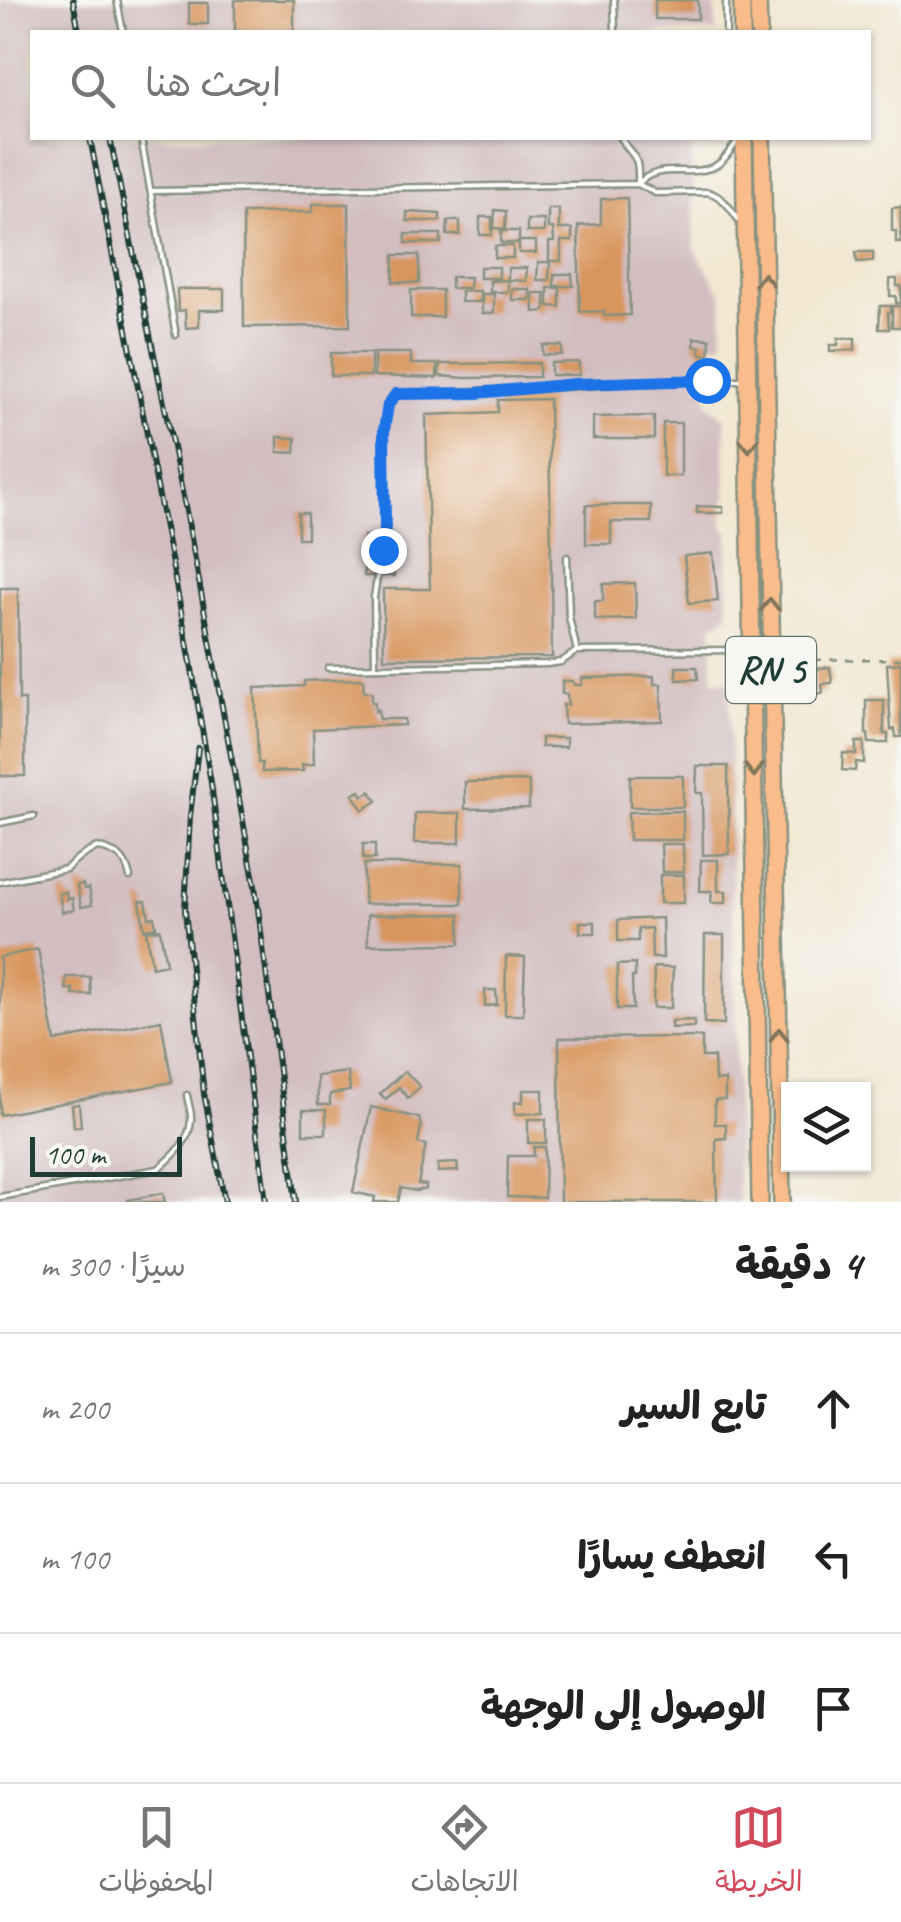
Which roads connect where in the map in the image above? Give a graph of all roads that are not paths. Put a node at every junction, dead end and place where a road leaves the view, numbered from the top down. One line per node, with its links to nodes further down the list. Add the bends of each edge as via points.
1 (117, 0): 6 (lane)
2 (614, 0): 7 (lane)
3 (726, 0): 8 (lane)
4 (742, 0): 9 (highway)
5 (758, 0): 10 (highway)
6 (123, 30)
7 (615, 30)
8 (726, 30)
9 (742, 30)
10 (759, 30)
11 (141, 140): 17 (lane)
12 (622, 140): 16 (lane, via 639,165)
13 (740, 140): 16 (lane, via 710,169 654,172)
14 (742, 140): 18 (highway, RN 5)
15 (762, 140): 33 (highway, RN 5, one-way to 15)
16 (638, 184): 17 (lane); 18 (lane, via 655,193 714,194)
17 (151, 191): 19 (lane)
18 (746, 230): 20 (highway, RN 5)
19 (176, 335)
20 (748, 380): 22 (highway, RN 5, one-way to 22); 24 (lane, via 396,394 384,430 385,526 374,597)
21 (566, 557): 23 (lane)
22 (753, 650): 23 (lane); 32 (highway, RN 5, one-way to 32)
23 (577, 651): 24 (lane, via 547,664)
24 (374, 667): 25 (lane)
25 (328, 668)
26 (34, 816): 27 (lane)
27 (0, 823)
28 (130, 877): 29 (lane, via 117,853 97,847 66,870)
29 (0, 882)
30 (187, 1095): 31 (lane, via 192,1120 186,1136 158,1169)
31 (0, 1197)
32 (760, 1202)
33 (782, 1202)

